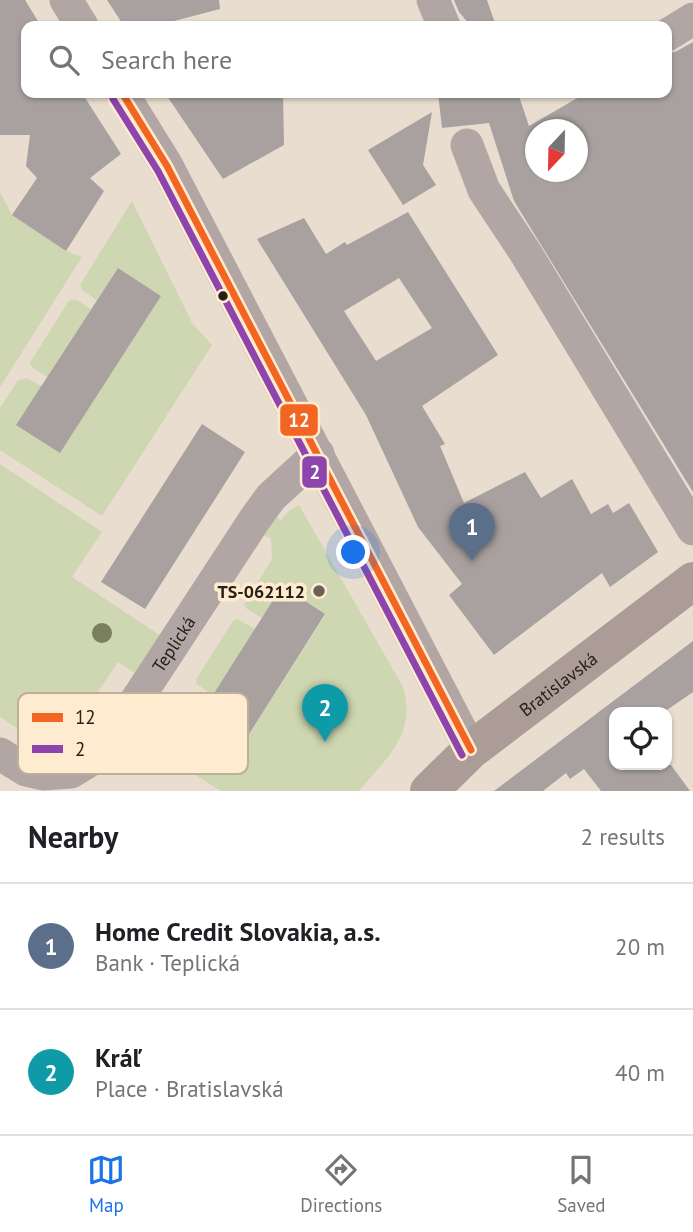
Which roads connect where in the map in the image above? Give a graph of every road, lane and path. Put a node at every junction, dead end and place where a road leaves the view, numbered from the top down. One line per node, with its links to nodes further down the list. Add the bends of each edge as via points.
1 (66, 0): 4 (street)
2 (433, 0): 5 (street)
3 (693, 19): 6 (street)
4 (79, 21)
5 (442, 21)
6 (672, 32)
7 (125, 98): 9 (street, via 167,166)
8 (467, 145): 10 (street, via 484,190)
9 (318, 454): 12 (street, Teplická, via 271,497); 13 (street)
10 (693, 529)
11 (693, 581): 13 (main road, Bratislavská)
12 (141, 693)
13 (471, 750): 16 (main road, Bratislavská)
14 (0, 754): 15 (street, Teplická)
15 (18, 765)
16 (429, 791)

